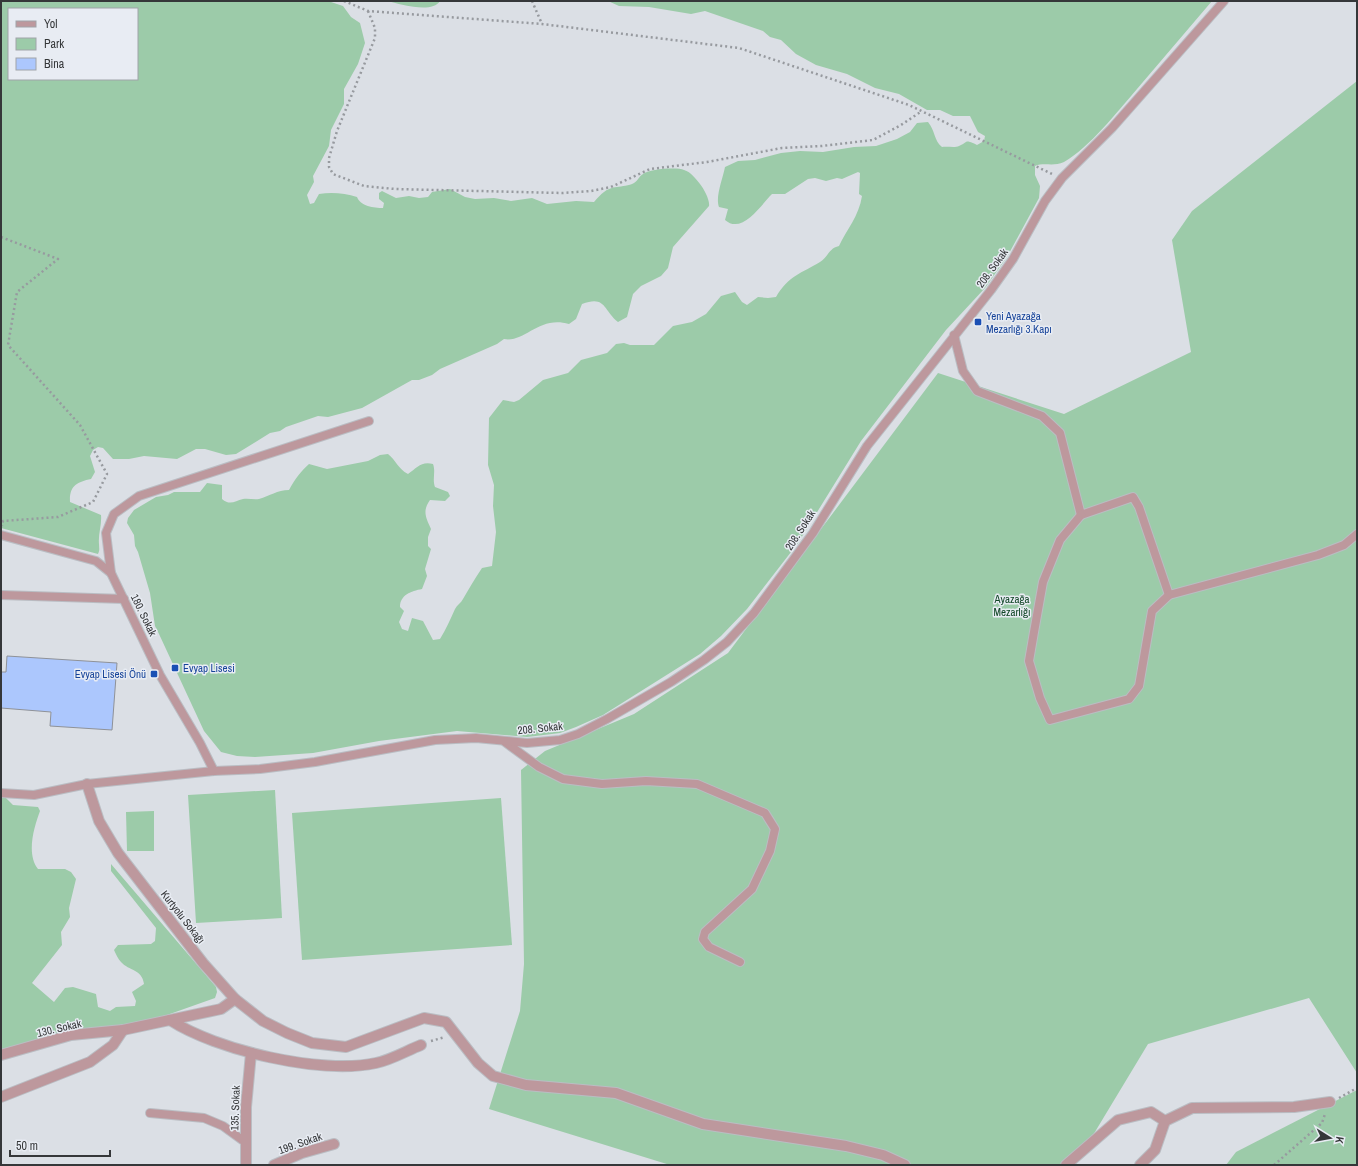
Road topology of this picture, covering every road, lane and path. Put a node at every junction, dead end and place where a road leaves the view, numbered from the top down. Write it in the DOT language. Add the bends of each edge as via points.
graph roads {
  1 [pos="344,1"];
  2 [pos="532,1"];
  3 [pos="1224,1"];
  4 [pos="368,11"];
  5 [pos="542,24"];
  6 [pos="922,111"];
  7 [pos="1062,178"];
  8 [pos="1,237"];
  9 [pos="954,334"];
  10 [pos="368,421"];
  11 [pos="1081,515"];
  12 [pos="1,529"];
  13 [pos="1357,534"];
  14 [pos="1,535"];
  15 [pos="111,573"];
  16 [pos="1169,595"];
  17 [pos="1,596"];
  18 [pos="124,599"];
  19 [pos="504,742"];
  20 [pos="214,771"];
  21 [pos="87,784"];
  22 [pos="1,793"];
  23 [pos="740,962"];
  24 [pos="235,999"];
  25 [pos="170,1020"];
  26 [pos="123,1030"];
  27 [pos="455,1033"];
  28 [pos="421,1044"];
  29 [pos="251,1053"];
  30 [pos="1,1055"];
  31 [pos="1357,1088"];
  32 [pos="1,1097"];
  33 [pos="1330,1102"];
  34 [pos="150,1113"];
  35 [pos="1165,1121"];
  36 [pos="245,1142"];
  37 [pos="334,1144"];
  38 [pos="246,1165"];
  39 [pos="274,1165"];
  40 [pos="905,1165"];
  41 [pos="1066,1165"];
  42 [pos="1140,1165"];
  43 [pos="1274,1165"];
  1 -- 4 [label="path"];
  2 -- 5 [label="path"];
  3 -- 7 [label="lane, 208. Sokak" via="1112,128"];
  4 -- 5 [label="path"];
  4 -- 6 [label="path" via="375,28 375,38 337,131 329,162 332,174 364,186 562,193 590,191 611,187 650,168 707,162 782,148 873,140"];
  5 -- 6 [label="path" via="739,48"];
  6 -- 7 [label="path"];
  7 -- 9 [label="lane, 208. Sokak" via="1045,201 1013,259"];
  8 -- 12 [label="path" via="58,259 17,292 8,345 80,425 107,474 94,502 58,517 3,521"];
  9 -- 11 [label="lane" via="963,372 977,391 1042,416 1060,433"];
  9 -- 19 [label="lane, 208. Sokak" via="867,446 802,549 754,613 726,642 671,682 578,734 560,740"];
  10 -- 15 [label="lane" via="139,496 114,514 106,534"];
  11 -- 16 [label="lane" via="1133,497 1139,507"];
  11 -- 16 [label="lane" via="1060,540 1043,582 1029,661 1040,698 1050,720 1130,699 1139,686 1152,611"];
  13 -- 16 [label="lane" via="1344,545 1318,555"];
  14 -- 15 [label="lane, 180. Sokak" via="96,561"];
  15 -- 18 [label="lane, 180. Sokak"];
  17 -- 18 [label="lane"];
  18 -- 20 [label="lane, 180. Sokak" via="160,675"];
  19 -- 20 [label="lane, 208. Sokak" via="469,738 434,740 315,762 260,769"];
  19 -- 23 [label="lane" via="539,768 563,779 602,784 646,781 697,784 765,813 775,829 770,851 752,889 705,932 703,939 709,947"];
  20 -- 21 [label="lane, 208. Sokak"];
  21 -- 22 [label="lane, 208. Sokak" via="34,795"];
  21 -- 24 [label="street, Kurtyolu Sokağı" via="99,821 118,853 203,963"];
  24 -- 25 [label="street" via="221,1009"];
  24 -- 27 [label="street, Kurtyolu Sokağı" via="263,1021 312,1042 346,1047 424,1018 446,1022"];
  25 -- 26 [label="street"];
  25 -- 29 [label="street" via="198,1035"];
  26 -- 30 [label="street, 130. Sokak" via="71,1035"];
  26 -- 32 [label="street" via="113,1045 90,1062"];
  27 -- 28 [label="path"];
  27 -- 40 [label="street, Kurtyolu Sokağı" via="478,1063 493,1076 526,1085 616,1093 704,1124 846,1146 882,1155"];
  28 -- 29 [label="street" via="376,1063 358,1066 315,1064"];
  29 -- 36 [label="street, 135. Sokak"];
  31 -- 33 [label="path"];
  33 -- 35 [label="street" via="1294,1107 1192,1108"];
  33 -- 43 [label="path" via="1322,1123"];
  34 -- 36 [label="lane" via="204,1118 223,1126"];
  35 -- 41 [label="street" via="1151,1112 1118,1120"];
  35 -- 42 [label="street" via="1155,1150"];
  36 -- 38 [label="street, 135. Sokak"];
  37 -- 39 [label="street, 199. Sokak" via="302,1153"];
}
